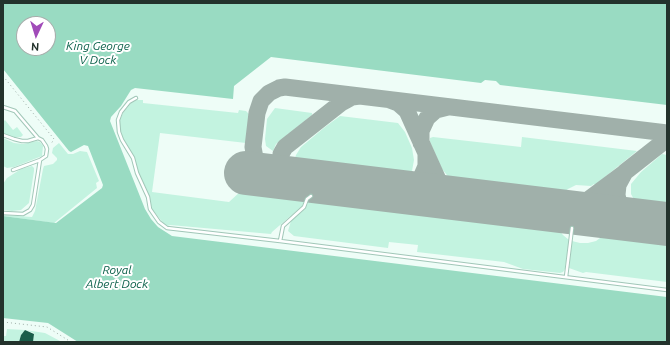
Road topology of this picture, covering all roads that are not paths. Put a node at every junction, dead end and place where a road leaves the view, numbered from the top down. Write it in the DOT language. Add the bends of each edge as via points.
graph roads {
  1 [pos="136,98"];
  2 [pos="3,107"];
  3 [pos="3,135"];
  4 [pos="38,138"];
  5 [pos="40,160"];
  6 [pos="13,170"];
  7 [pos="311,196"];
  8 [pos="3,213"];
  9 [pos="572,228"];
  10 [pos="280,241"];
  11 [pos="566,277"];
  12 [pos="667,290"];
  1 -- 10 [label="lane" via="121,112 118,128 133,158 150,209 159,222 168,228"];
  2 -- 4 [label="lane" via="15,111"];
  3 -- 4 [label="lane" via="22,141"];
  4 -- 5 [label="lane" via="45,143 47,149 46,156"];
  5 -- 6 [label="lane"];
  5 -- 8 [label="lane" via="30,210 22,214"];
  7 -- 10 [label="lane" via="304,208 283,226"];
  9 -- 11 [label="lane"];
  10 -- 11 [label="lane"];
  11 -- 12 [label="lane"];
}
